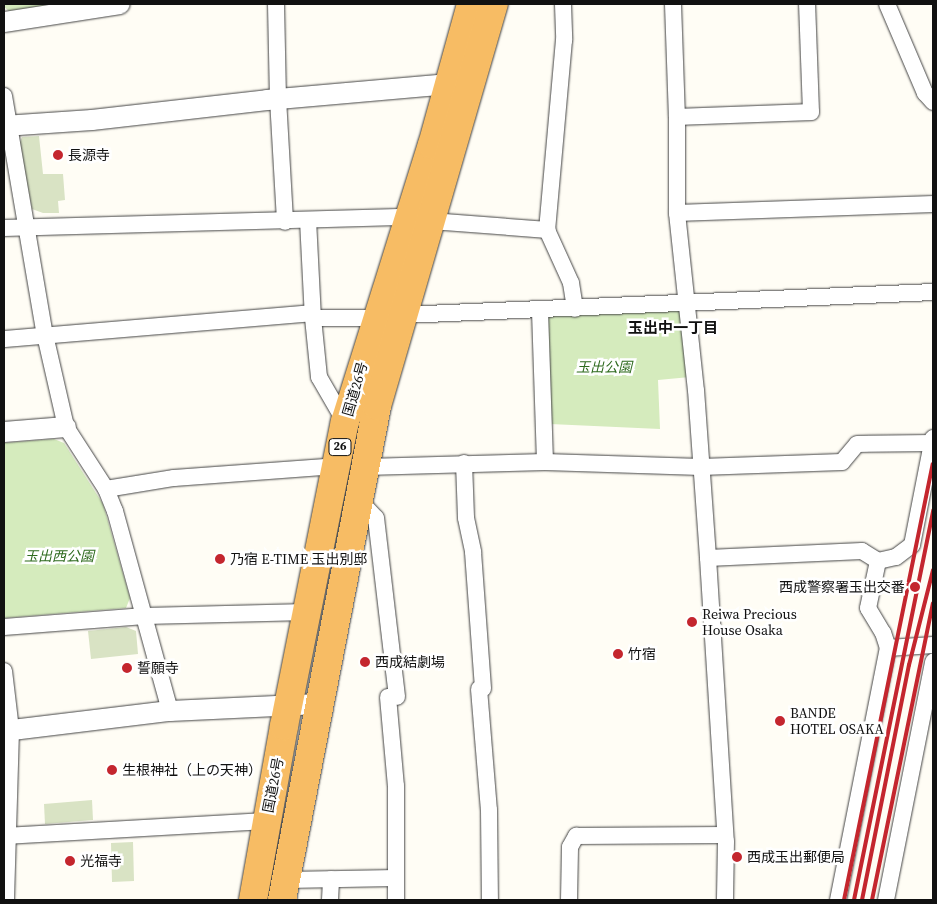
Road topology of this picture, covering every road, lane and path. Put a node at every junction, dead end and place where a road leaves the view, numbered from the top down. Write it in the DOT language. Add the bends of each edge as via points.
graph roads {
  1 [pos="120,4"];
  2 [pos="276,4"];
  3 [pos="471,4"];
  4 [pos="494,4"];
  5 [pos="563,4"];
  6 [pos="673,4"];
  7 [pos="807,4"];
  8 [pos="887,4"];
  9 [pos="4,22"];
  10 [pos="449,84"];
  11 [pos="4,96"];
  12 [pos="278,99"];
  13 [pos="933,102"];
  14 [pos="677,117"];
  15 [pos="6,126"];
  16 [pos="933,204"];
  17 [pos="677,214"];
  18 [pos="420,219"];
  19 [pos="308,220"];
  20 [pos="285,222"];
  21 [pos="26,226"];
  22 [pos="4,228"];
  23 [pos="548,230"];
  24 [pos="933,292"];
  25 [pos="687,302"];
  26 [pos="575,309"];
  27 [pos="540,311"];
  28 [pos="403,315"];
  29 [pos="313,316"];
  30 [pos="377,318"];
  31 [pos="44,335"];
  32 [pos="4,339"];
  33 [pos="345,422"];
  34 [pos="66,427"];
  35 [pos="4,432"];
  36 [pos="933,440"];
  37 [pos="546,462"];
  38 [pos="464,463"];
  39 [pos="336,466"];
  40 [pos="366,467"];
  41 [pos="700,467"];
  42 [pos="106,490"];
  43 [pos="360,500"];
  44 [pos="708,558"];
  45 [pos="878,562"];
  46 [pos="307,612"];
  47 [pos="145,616"];
  48 [pos="4,627"];
  49 [pos="933,645"];
  50 [pos="888,648"];
  51 [pos="933,662"];
  52 [pos="4,671"];
  53 [pos="319,704"];
  54 [pos="288,705"];
  55 [pos="170,711"];
  56 [pos="7,731"];
  57 [pos="266,821"];
  58 [pos="726,835"];
  59 [pos="6,836"];
  60 [pos="396,878"];
  61 [pos="331,879"];
  62 [pos="284,890"];
  63 [pos="6,900"];
  64 [pos="253,900"];
  65 [pos="330,900"];
  66 [pos="396,900"];
  67 [pos="490,900"];
  68 [pos="569,900"];
  69 [pos="724,900"];
  70 [pos="838,900"];
  71 [pos="886,900"];
  1 -- 9 [label="street"];
  2 -- 12 [label="street"];
  3 -- 10 [label="highway, 国道26号 / 26"];
  4 -- 18 [label="highway, 国道26号 / 26"];
  5 -- 23 [label="street" via="564,40"];
  6 -- 14 [label="street"];
  7 -- 14 [label="street" via="811,112"];
  8 -- 13 [label="street" via="924,93"];
  10 -- 12 [label="street"];
  10 -- 18 [label="highway, 国道26号 / 26"];
  11 -- 15 [label="street"];
  12 -- 15 [label="street" via="92,120"];
  12 -- 20 [label="street"];
  14 -- 17 [label="street"];
  15 -- 21 [label="street"];
  16 -- 17 [label="street"];
  17 -- 25 [label="street"];
  18 -- 19 [label="street"];
  18 -- 23 [label="street"];
  18 -- 28 [label="highway, 国道26号 / 26"];
  18 -- 30 [label="highway, 国道26号 / 26"];
  19 -- 20 [label="street"];
  19 -- 29 [label="street"];
  20 -- 21 [label="street"];
  21 -- 22 [label="street"];
  21 -- 31 [label="street"];
  23 -- 26 [label="street" via="571,283"];
  24 -- 25 [label="street"];
  25 -- 26 [label="street"];
  25 -- 41 [label="street"];
  26 -- 27 [label="street"];
  27 -- 28 [label="street"];
  27 -- 37 [label="street"];
  28 -- 40 [label="highway, 国道26号 / 26" via="377,406"];
  29 -- 30 [label="street"];
  29 -- 31 [label="street"];
  29 -- 33 [label="street" via="319,376"];
  30 -- 33 [label="highway, 国道26号 / 26"];
  31 -- 32 [label="street"];
  31 -- 34 [label="street"];
  33 -- 39 [label="highway, 国道26号 / 26"];
  34 -- 35 [label="street"];
  34 -- 42 [label="street"];
  36 -- 41 [label="street" via="857,444 842,462"];
  36 -- 45 [label="street" via="912,545 896,557"];
  37 -- 38 [label="street"];
  37 -- 41 [label="street"];
  38 -- 40 [label="street"];
  38 -- 67 [label="street" via="466,518 473,552 489,810"];
  39 -- 42 [label="street" via="174,478"];
  39 -- 46 [label="highway, 国道26号 / 26"];
  40 -- 43 [label="highway, 国道26号 / 26"];
  41 -- 44 [label="street"];
  42 -- 47 [label="street"];
  43 -- 53 [label="highway, 国道26号 / 26"];
  43 -- 60 [label="street" via="376,518 392,697"];
  44 -- 45 [label="street" via="862,551"];
  44 -- 58 [label="street"];
  45 -- 50 [label="street" via="868,608 884,633"];
  46 -- 47 [label="street"];
  46 -- 54 [label="highway, 国道26号 / 26"];
  47 -- 48 [label="street"];
  47 -- 55 [label="street"];
  49 -- 50 [label="street"];
  50 -- 70 [label="street"];
  51 -- 71 [label="street"];
  52 -- 56 [label="street"];
  53 -- 54 [label="street"];
  53 -- 62 [label="highway, 国道26号 / 26"];
  54 -- 55 [label="street"];
  54 -- 57 [label="highway, 国道26号 / 26"];
  55 -- 56 [label="street"];
  56 -- 59 [label="street"];
  57 -- 59 [label="street"];
  57 -- 64 [label="highway, 国道26号 / 26"];
  58 -- 68 [label="street" via="576,836 570,847"];
  58 -- 69 [label="street"];
  59 -- 63 [label="street"];
  60 -- 61 [label="street"];
  60 -- 66 [label="street"];
  61 -- 62 [label="street"];
  61 -- 65 [label="street"];
}
